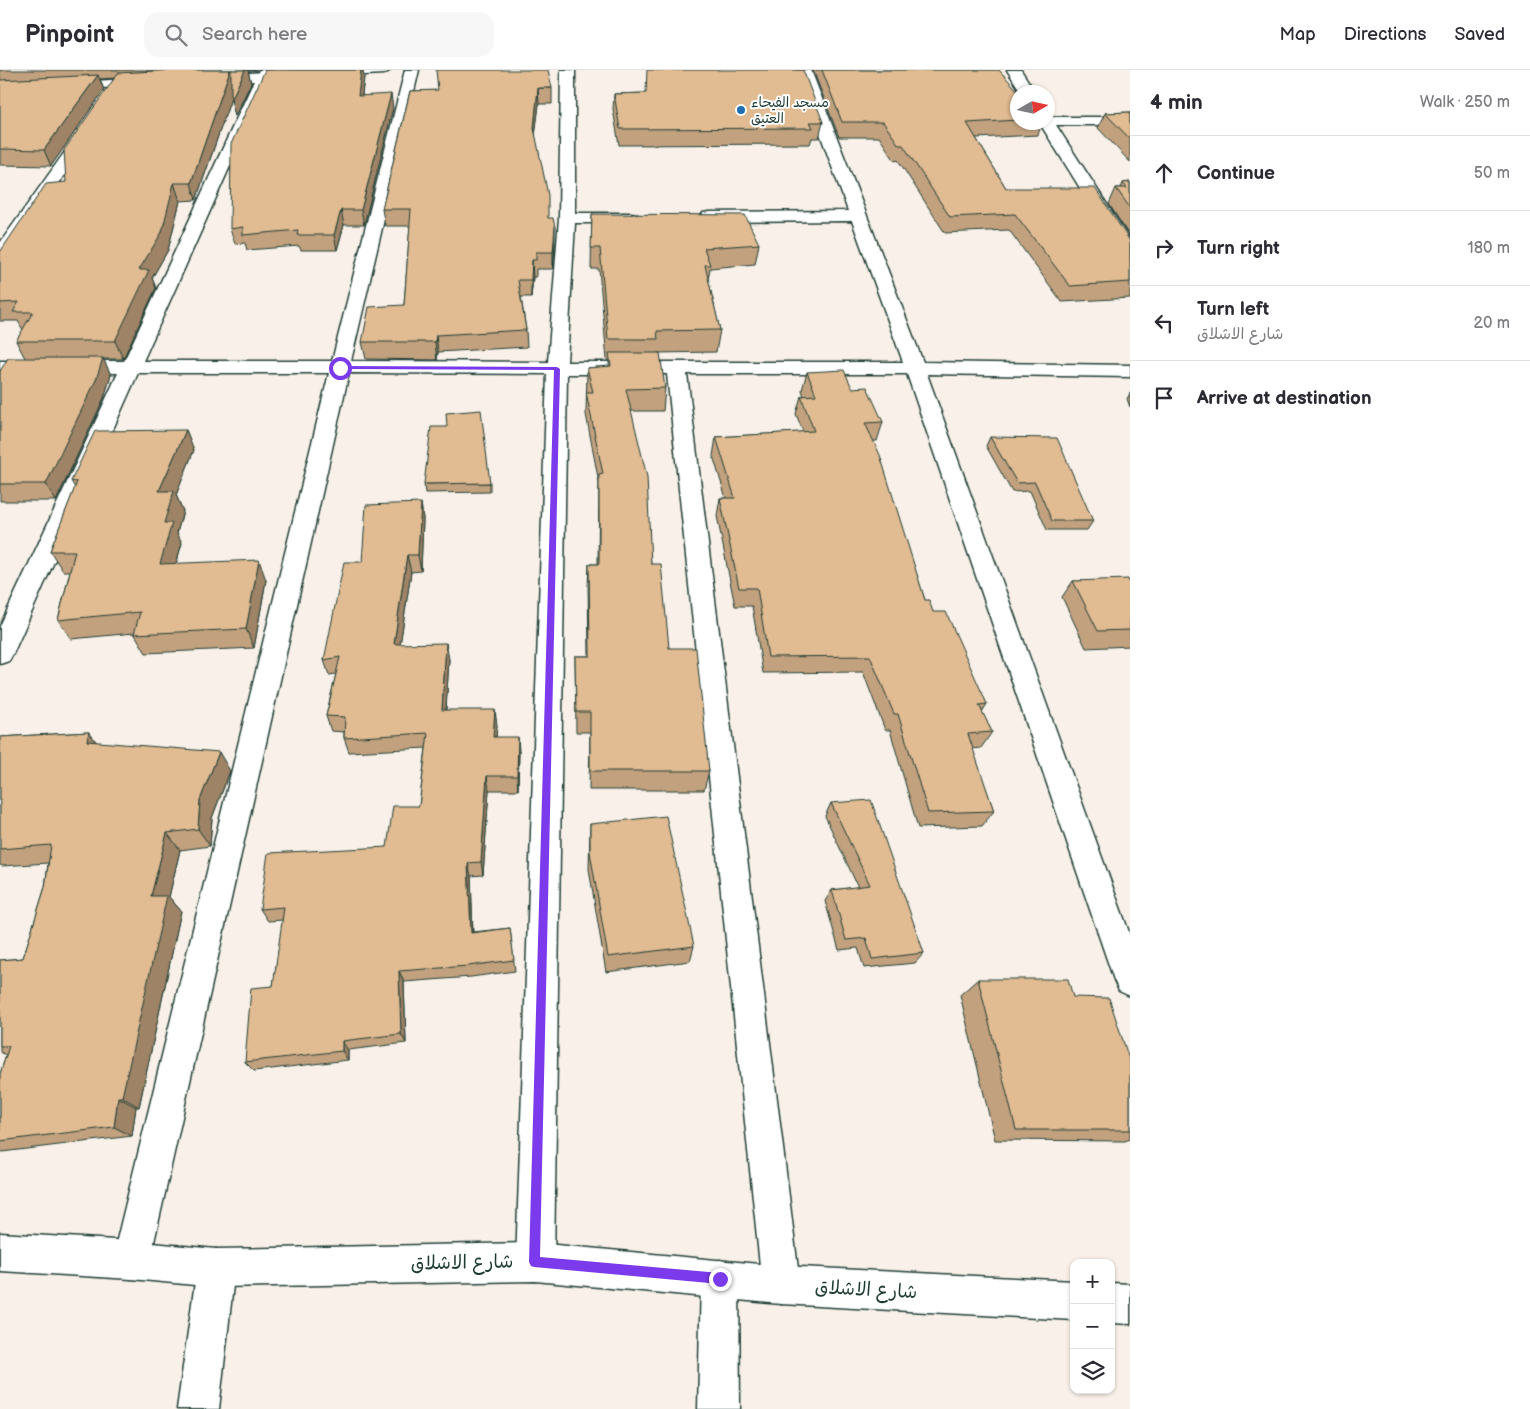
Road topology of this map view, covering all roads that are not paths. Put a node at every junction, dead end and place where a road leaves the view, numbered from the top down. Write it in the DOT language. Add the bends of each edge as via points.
graph roads {
  1 [pos="110,70"];
  2 [pos="384,70"];
  3 [pos="412,70"];
  4 [pos="568,70"];
  5 [pos="804,70"];
  6 [pos="1014,70"];
  7 [pos="264,73"];
  8 [pos="195,80"];
  9 [pos="166,81"];
  10 [pos="118,84"];
  11 [pos="101,85"];
  12 [pos="1024,85"];
  13 [pos="0,90"];
  14 [pos="107,100"];
  15 [pos="96,117"];
  16 [pos="1130,121"];
  17 [pos="1055,122"];
  18 [pos="1052,130"];
  19 [pos="859,216"];
  20 [pos="694,217"];
  21 [pos="567,218"];
  22 [pos="645,218"];
  23 [pos="1130,254"];
  24 [pos="0,256"];
  25 [pos="132,366"];
  26 [pos="0,367"];
  27 [pos="340,368"];
  28 [pos="676,368"];
  29 [pos="915,368"];
  30 [pos="557,369"];
  31 [pos="1130,370"];
  32 [pos="0,654"];
  33 [pos="1130,980"];
  34 [pos="0,1252"];
  35 [pos="131,1260"];
  36 [pos="534,1262"];
  37 [pos="216,1268"];
  38 [pos="720,1279"];
  39 [pos="781,1285"];
  40 [pos="1070,1301"];
  41 [pos="1115,1303"];
  42 [pos="1130,1304"];
  43 [pos="198,1409"];
  44 [pos="718,1409"];
  1 -- 11 [label="street"];
  2 -- 7 [label="street"];
  3 -- 27 [label="street"];
  4 -- 21 [label="street"];
  5 -- 19 [label="street"];
  6 -- 12 [label="street"];
  7 -- 8 [label="street"];
  7 -- 25 [label="street"];
  9 -- 10 [label="street"];
  10 -- 11 [label="street"];
  10 -- 14 [label="street"];
  11 -- 13 [label="street"];
  15 -- 24 [label="street"];
  16 -- 17 [label="street"];
  18 -- 23 [label="street"];
  19 -- 20 [label="street"];
  19 -- 29 [label="street"];
  21 -- 22 [label="street"];
  21 -- 30 [label="street"];
  25 -- 26 [label="street"];
  25 -- 27 [label="street"];
  25 -- 32 [label="street"];
  27 -- 30 [label="street"];
  27 -- 35 [label="street"];
  28 -- 29 [label="street"];
  28 -- 30 [label="street"];
  28 -- 39 [label="street"];
  29 -- 31 [label="street"];
  29 -- 33 [label="street"];
  30 -- 36 [label="street"];
  34 -- 35 [label="street, شارع الاشلاق"];
  35 -- 37 [label="street, شارع الاشلاق"];
  36 -- 37 [label="street, شارع الاشلاق"];
  36 -- 38 [label="street, شارع الاشلاق"];
  37 -- 43 [label="street"];
  38 -- 39 [label="street, شارع الاشلاق"];
  38 -- 44 [label="street"];
  39 -- 40 [label="street, شارع الاشلاق"];
  41 -- 42 [label="street"];
}
